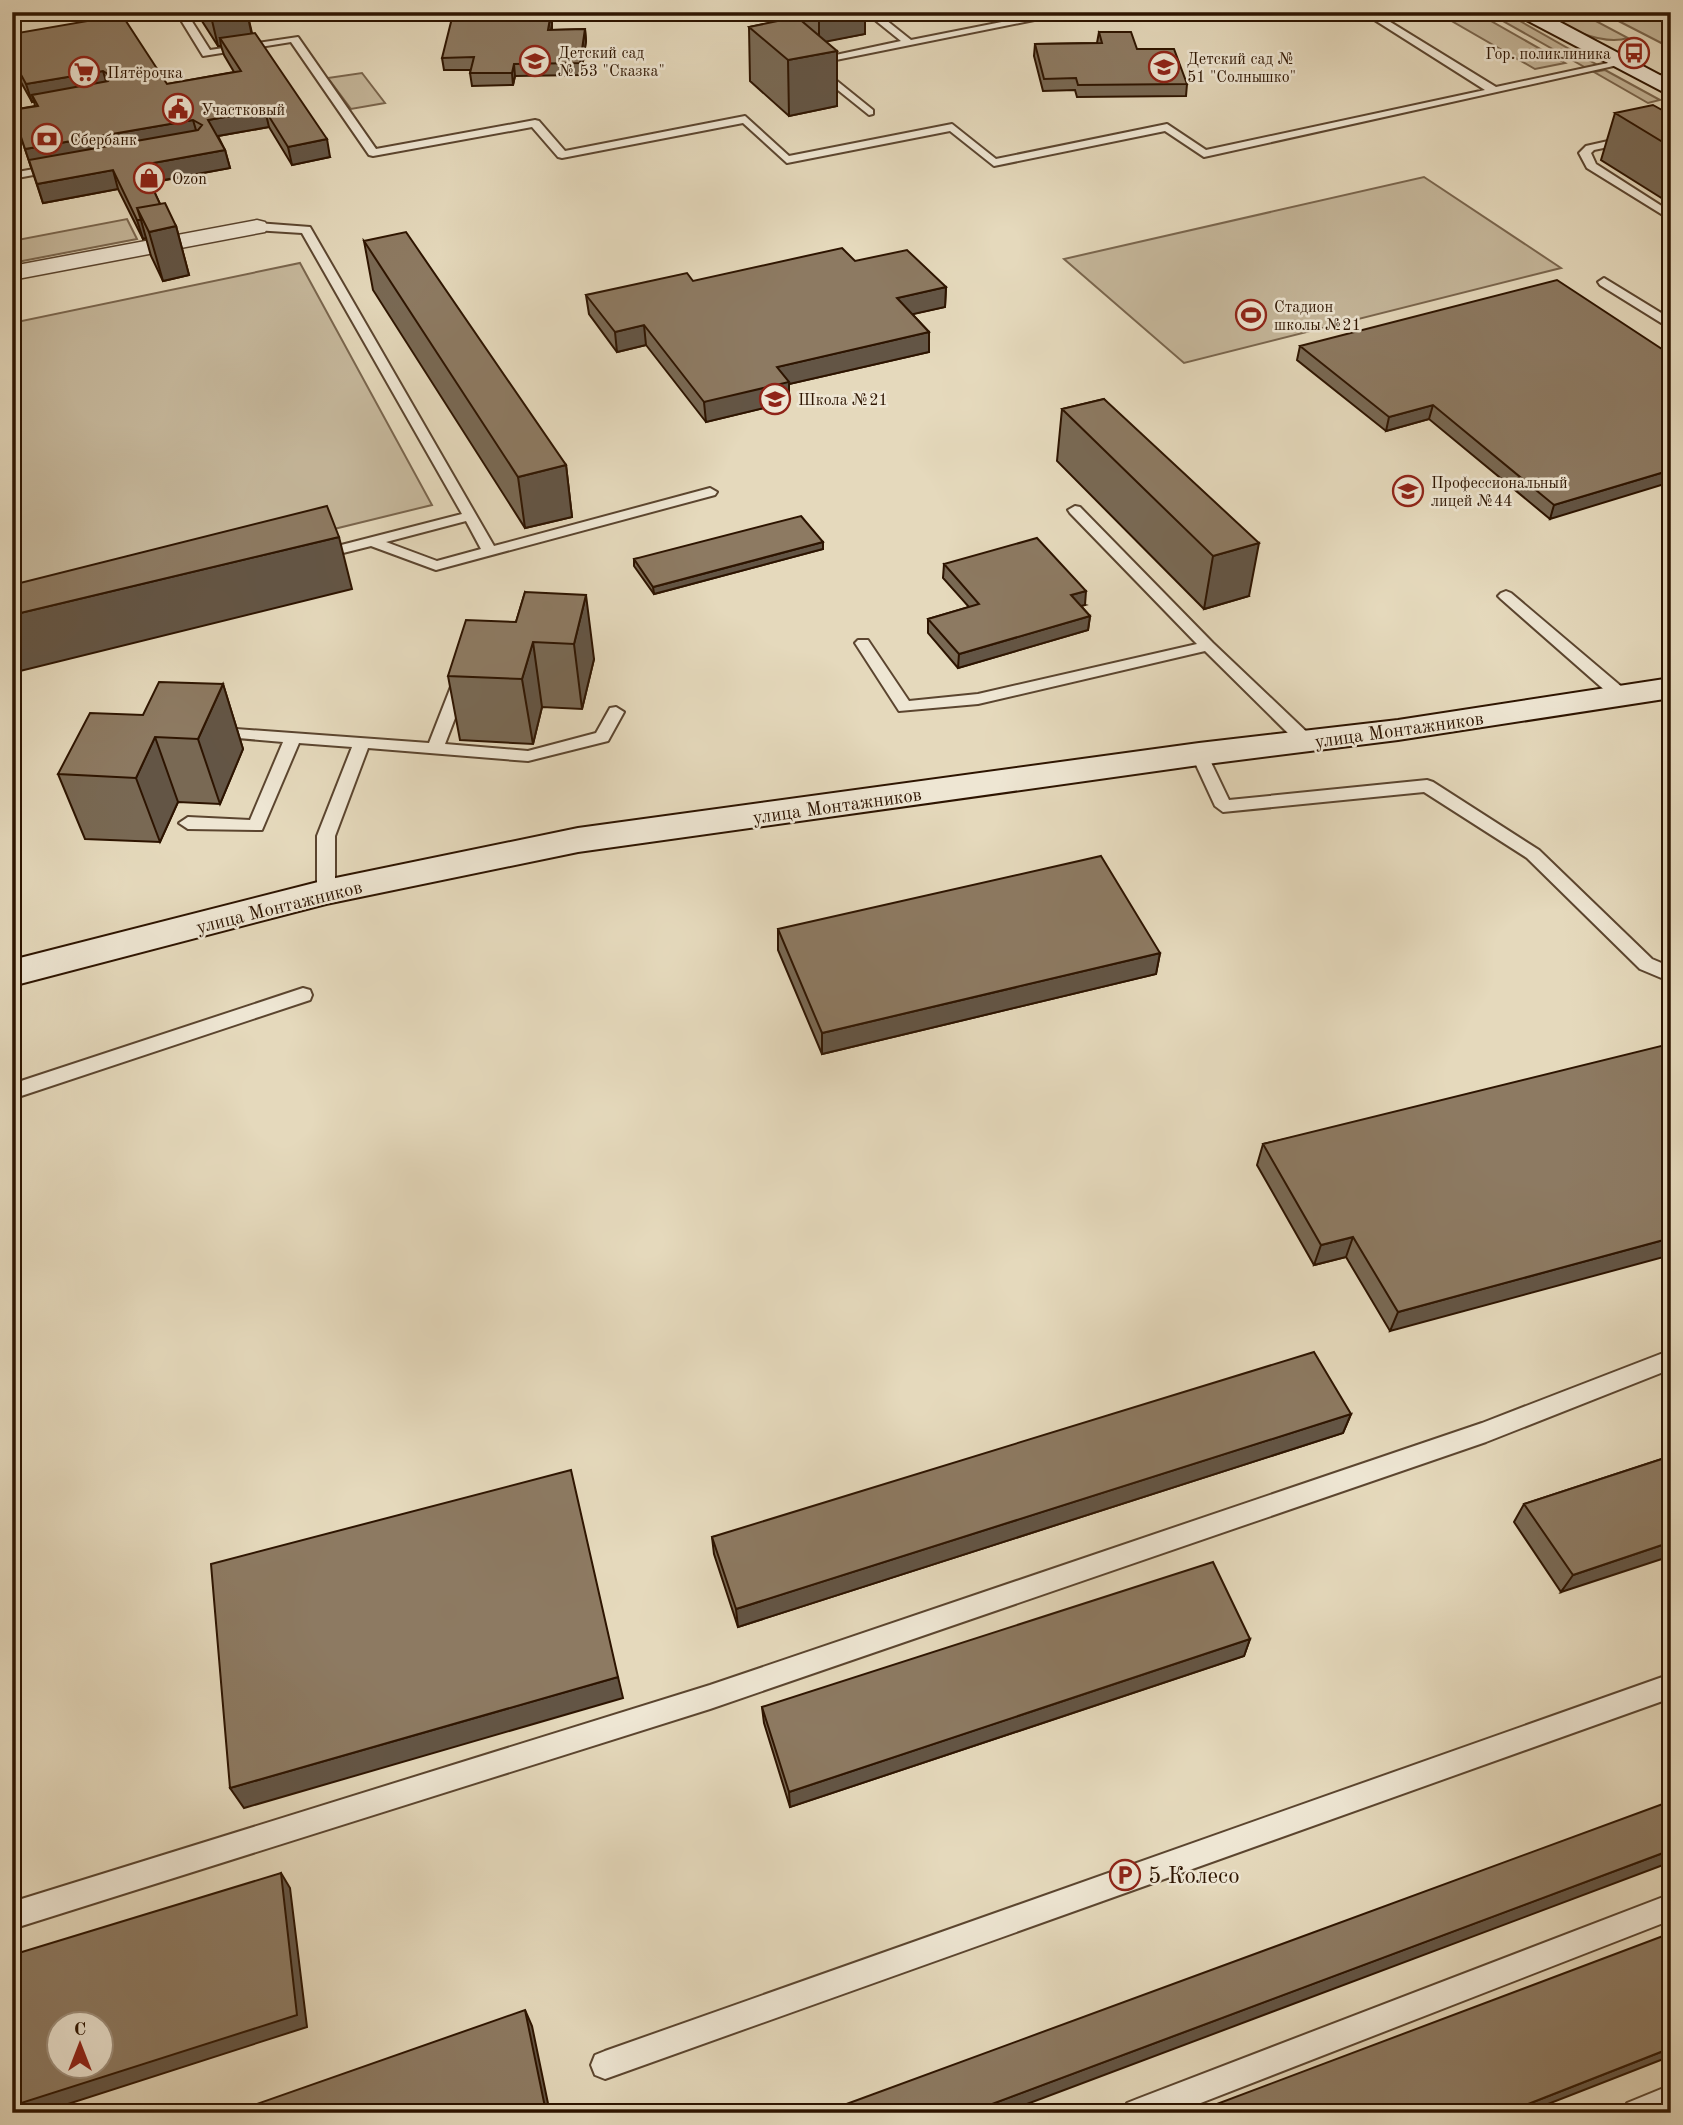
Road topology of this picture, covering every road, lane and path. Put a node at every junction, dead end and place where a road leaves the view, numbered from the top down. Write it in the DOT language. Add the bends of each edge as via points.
graph roads {
  1 [pos="159,12"];
  2 [pos="870,12"];
  3 [pos="1069,12"];
  4 [pos="1367,12"];
  5 [pos="1526,12"];
  6 [pos="1663,12"];
  7 [pos="188,16"];
  8 [pos="1671,16"];
  9 [pos="82,25"];
  10 [pos="909,43"];
  11 [pos="1622,63"];
  12 [pos="1665,82"];
  13 [pos="1495,91"];
  14 [pos="869,112"];
  15 [pos="1671,141"];
  16 [pos="66,166"];
  17 [pos="12,176"];
  18 [pos="1671,216"];
  19 [pos="257,227"];
  20 [pos="12,273"];
  21 [pos="1604,282"];
  22 [pos="1671,325"];
  23 [pos="710,492"];
  24 [pos="1075,510"];
  25 [pos="470,516"];
  26 [pos="373,541"];
  27 [pos="490,552"];
  28 [pos="306,558"];
  29 [pos="1506,596"];
  30 [pos="863,643"];
  31 [pos="1208,646"];
  32 [pos="465,670"];
  33 [pos="1671,688"];
  34 [pos="1623,696"];
  35 [pos="616,712"];
  36 [pos="204,730"];
  37 [pos="292,739"];
  38 [pos="1307,741"];
  39 [pos="361,744"];
  40 [pos="434,750"];
  41 [pos="1199,754"];
  42 [pos="188,823"];
  43 [pos="326,892"];
  44 [pos="12,973"];
  45 [pos="1671,975"];
  46 [pos="303,995"];
  47 [pos="12,1092"];
  48 [pos="1671,1359"];
  49 [pos="1671,1686"];
  50 [pos="1671,1907"];
  51 [pos="12,1916"];
  52 [pos="606,2065"];
  53 [pos="1671,2098"];
  54 [pos="1137,2113"];
  55 [pos="1637,2113"];
  1 -- 9 [label="lane"];
  2 -- 10 [label="lane"];
  3 -- 10 [label="lane"];
  4 -- 13 [label="lane"];
  5 -- 11 [label="street"];
  6 -- 8 [label="lane"];
  7 -- 13 [label="lane" via="207,54 294,39 373,153 535,122 562,155 745,119 787,160 951,127 995,163 1167,127 1204,154"];
  10 -- 14 [label="lane" via="808,62"];
  11 -- 12 [label="street"];
  11 -- 13 [label="lane"];
  15 -- 18 [label="lane" via="1657,133 1585,153 1591,166"];
  16 -- 17 [label="lane"];
  19 -- 20 [label="street"];
  19 -- 25 [label="lane" via="306,230"];
  21 -- 22 [label="lane"];
  23 -- 27 [label="lane"];
  24 -- 31 [label="lane"];
  25 -- 26 [label="lane"];
  25 -- 27 [label="lane"];
  26 -- 27 [label="lane" via="436,566"];
  26 -- 28 [label="lane"];
  29 -- 34 [label="lane"];
  30 -- 31 [label="lane" via="905,707 978,699"];
  31 -- 38 [label="lane"];
  32 -- 40 [label="lane"];
  33 -- 34 [label="street, улица Монтажников"];
  34 -- 38 [label="street, улица Монтажников"];
  35 -- 40 [label="lane" via="602,737 528,757"];
  36 -- 37 [label="lane"];
  37 -- 39 [label="lane"];
  37 -- 42 [label="lane" via="256,826"];
  38 -- 41 [label="street, улица Монтажников"];
  39 -- 40 [label="lane"];
  39 -- 43 [label="lane" via="326,836"];
  41 -- 43 [label="street, улица Монтажников" via="578,840"];
  41 -- 45 [label="lane" via="1223,806 1427,786 1533,854 1646,964"];
  43 -- 44 [label="street, улица Монтажников"];
  46 -- 47 [label="lane"];
  48 -- 51 [label="lane" via="1486,1433 710,1697"];
  49 -- 52 [label="lane"];
  50 -- 54 [label="lane"];
  53 -- 55 [label="lane"];
}
